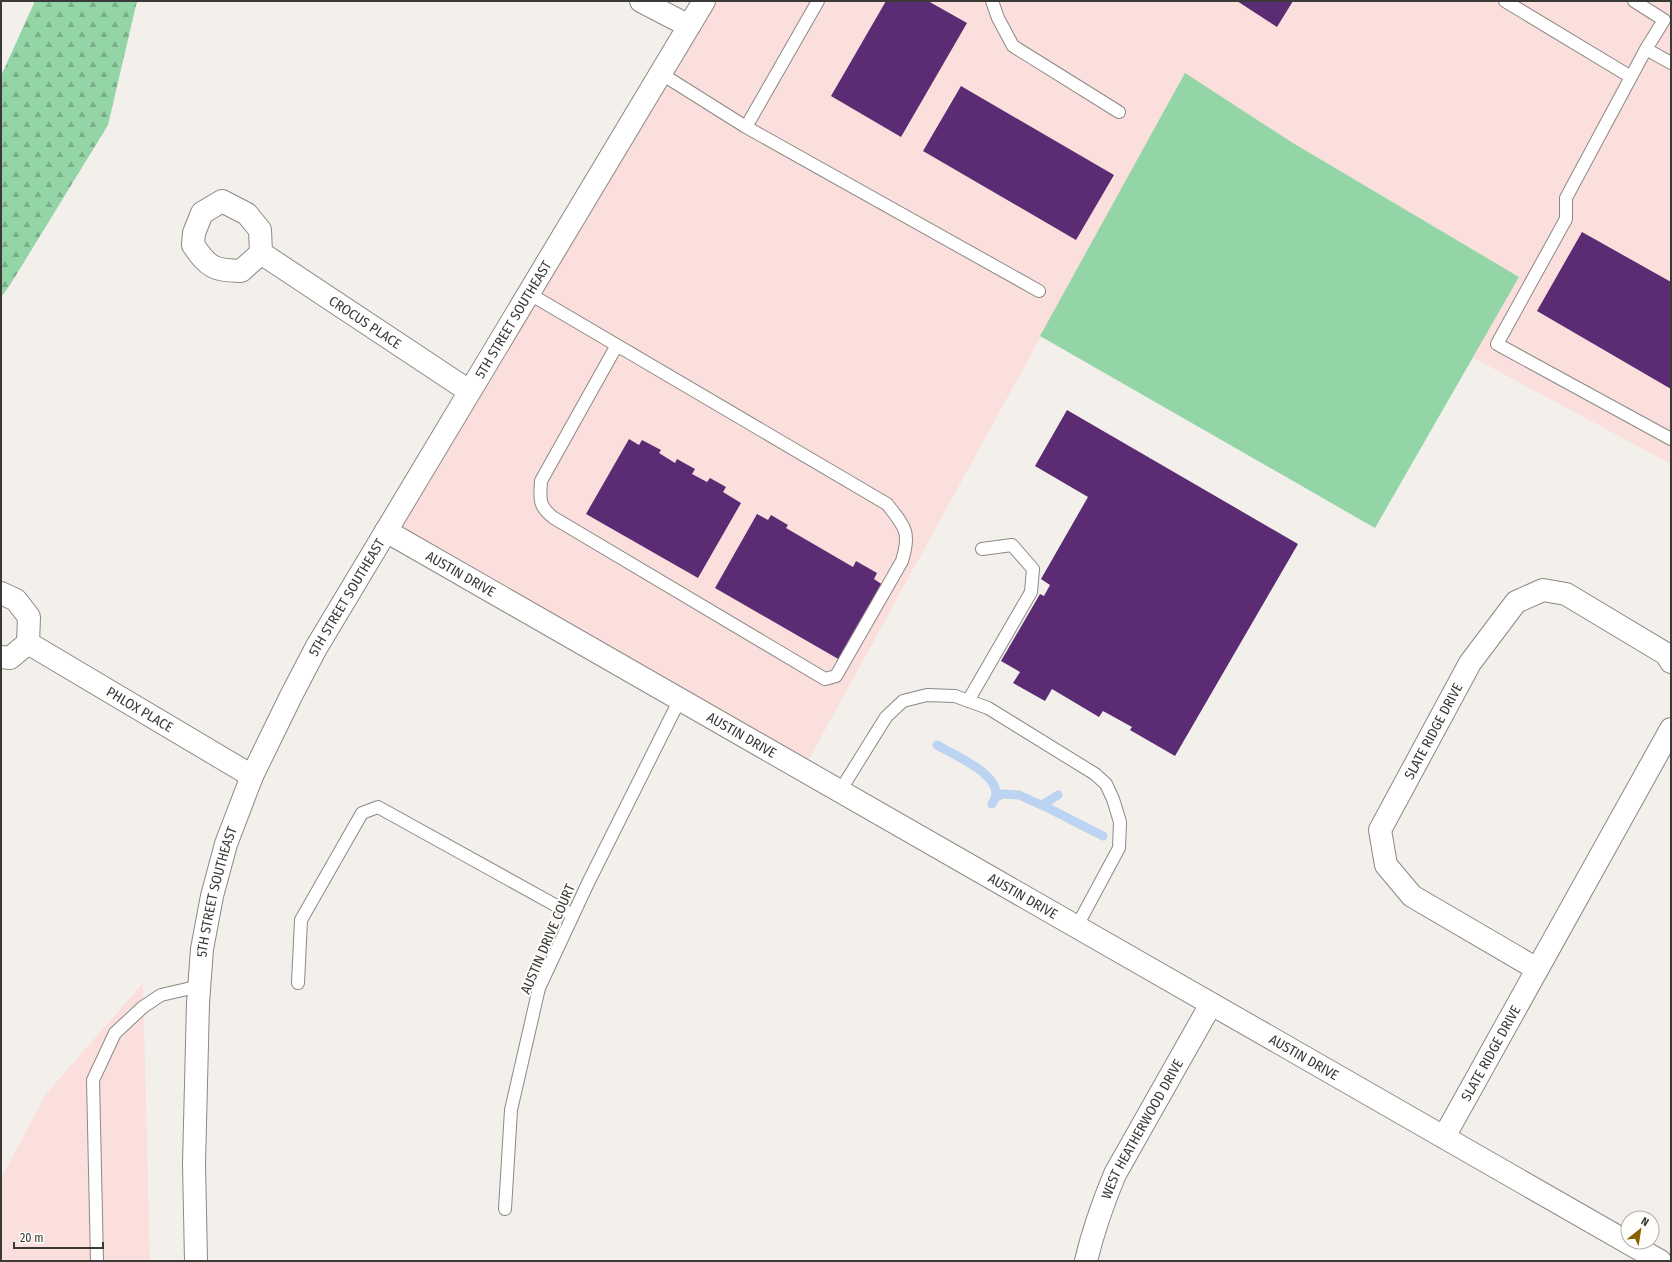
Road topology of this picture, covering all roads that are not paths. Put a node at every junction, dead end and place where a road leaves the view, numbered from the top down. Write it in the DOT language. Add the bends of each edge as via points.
graph roads {
  1 [pos="641,1"];
  2 [pos="704,1"];
  3 [pos="818,1"];
  4 [pos="992,1"];
  5 [pos="1505,1"];
  6 [pos="1634,1"];
  7 [pos="689,26"];
  8 [pos="1646,49"];
  9 [pos="1671,63"];
  10 [pos="660,73"];
  11 [pos="1631,77"];
  12 [pos="1119,112"];
  13 [pos="746,127"];
  14 [pos="261,254"];
  15 [pos="1039,291"];
  16 [pos="528,293"];
  17 [pos="617,345"];
  18 [pos="470,391"];
  19 [pos="1671,439"];
  20 [pos="386,531"];
  21 [pos="982,549"];
  22 [pos="1,593"];
  23 [pos="28,643"];
  24 [pos="1,657"];
  25 [pos="1671,662"];
  26 [pos="680,699"];
  27 [pos="968,701"];
  28 [pos="1671,729"];
  29 [pos="252,776"];
  30 [pos="840,791"];
  31 [pos="573,915"];
  32 [pos="1077,926"];
  33 [pos="1537,969"];
  34 [pos="298,983"];
  35 [pos="200,986"];
  36 [pos="1211,1004"];
  37 [pos="1444,1137"];
  38 [pos="505,1209"];
  39 [pos="97,1261"];
  40 [pos="196,1261"];
  41 [pos="1086,1261"];
  42 [pos="1660,1261"];
  1 -- 7 [label="street"];
  2 -- 7 [label="street, 5TH STREET SOUTHEAST"];
  3 -- 13 [label="lane"];
  4 -- 12 [label="lane" via="1013,46"];
  5 -- 11 [label="lane"];
  6 -- 8 [label="lane" via="1664,20"];
  7 -- 10 [label="street, 5TH STREET SOUTHEAST"];
  8 -- 9 [label="lane"];
  8 -- 11 [label="lane"];
  10 -- 13 [label="lane"];
  10 -- 16 [label="street, 5TH STREET SOUTHEAST"];
  11 -- 19 [label="lane" via="1566,198 1566,219 1497,344"];
  13 -- 15 [label="lane"];
  14 -- 18 [label="street, CROCUS PLACE"];
  16 -- 17 [label="lane"];
  16 -- 18 [label="street, 5TH STREET SOUTHEAST"];
  17 -- 17 [label="lane" via="887,504 904,525 907,544 902,562 836,676 826,679 544,510 540,499 541,481"];
  18 -- 20 [label="street, 5TH STREET SOUTHEAST"];
  20 -- 26 [label="street, AUSTIN DRIVE"];
  20 -- 29 [label="street, 5TH STREET SOUTHEAST" via="316,648"];
  21 -- 27 [label="lane" via="1012,545 1033,569 1031,592"];
  22 -- 23 [label="street" via="16,600 29,617"];
  23 -- 24 [label="street" via="10,658"];
  23 -- 29 [label="street, PHLOX PLACE"];
  25 -- 33 [label="street, SLATE RIDGE DRIVE" via="1666,654 1566,594 1543,590 1516,602 1470,663 1380,830 1386,865 1412,896"];
  26 -- 30 [label="street, AUSTIN DRIVE"];
  26 -- 31 [label="lane, AUSTIN DRIVE COURT"];
  27 -- 30 [label="lane" via="955,696 927,695 903,701 886,717"];
  27 -- 32 [label="lane" via="988,708 1095,774 1106,784 1120,822 1119,848"];
  28 -- 33 [label="street, SLATE RIDGE DRIVE"];
  29 -- 35 [label="street, 5TH STREET SOUTHEAST" via="226,844 212,896 202,949"];
  30 -- 32 [label="street, AUSTIN DRIVE"];
  31 -- 34 [label="lane" via="378,807 362,813 301,920"];
  31 -- 38 [label="lane, AUSTIN DRIVE COURT" via="539,988 510,1110"];
  32 -- 36 [label="street, AUSTIN DRIVE"];
  33 -- 37 [label="street, SLATE RIDGE DRIVE"];
  35 -- 39 [label="lane" via="161,995 142,1007 115,1033 93,1080"];
  35 -- 40 [label="street, 5TH STREET SOUTHEAST" via="194,1164"];
  36 -- 37 [label="street, AUSTIN DRIVE"];
  36 -- 41 [label="street, WEST HEATHERWOOD DRIVE" via="1116,1174 1093,1232"];
  37 -- 42 [label="street, AUSTIN DRIVE"];
}
